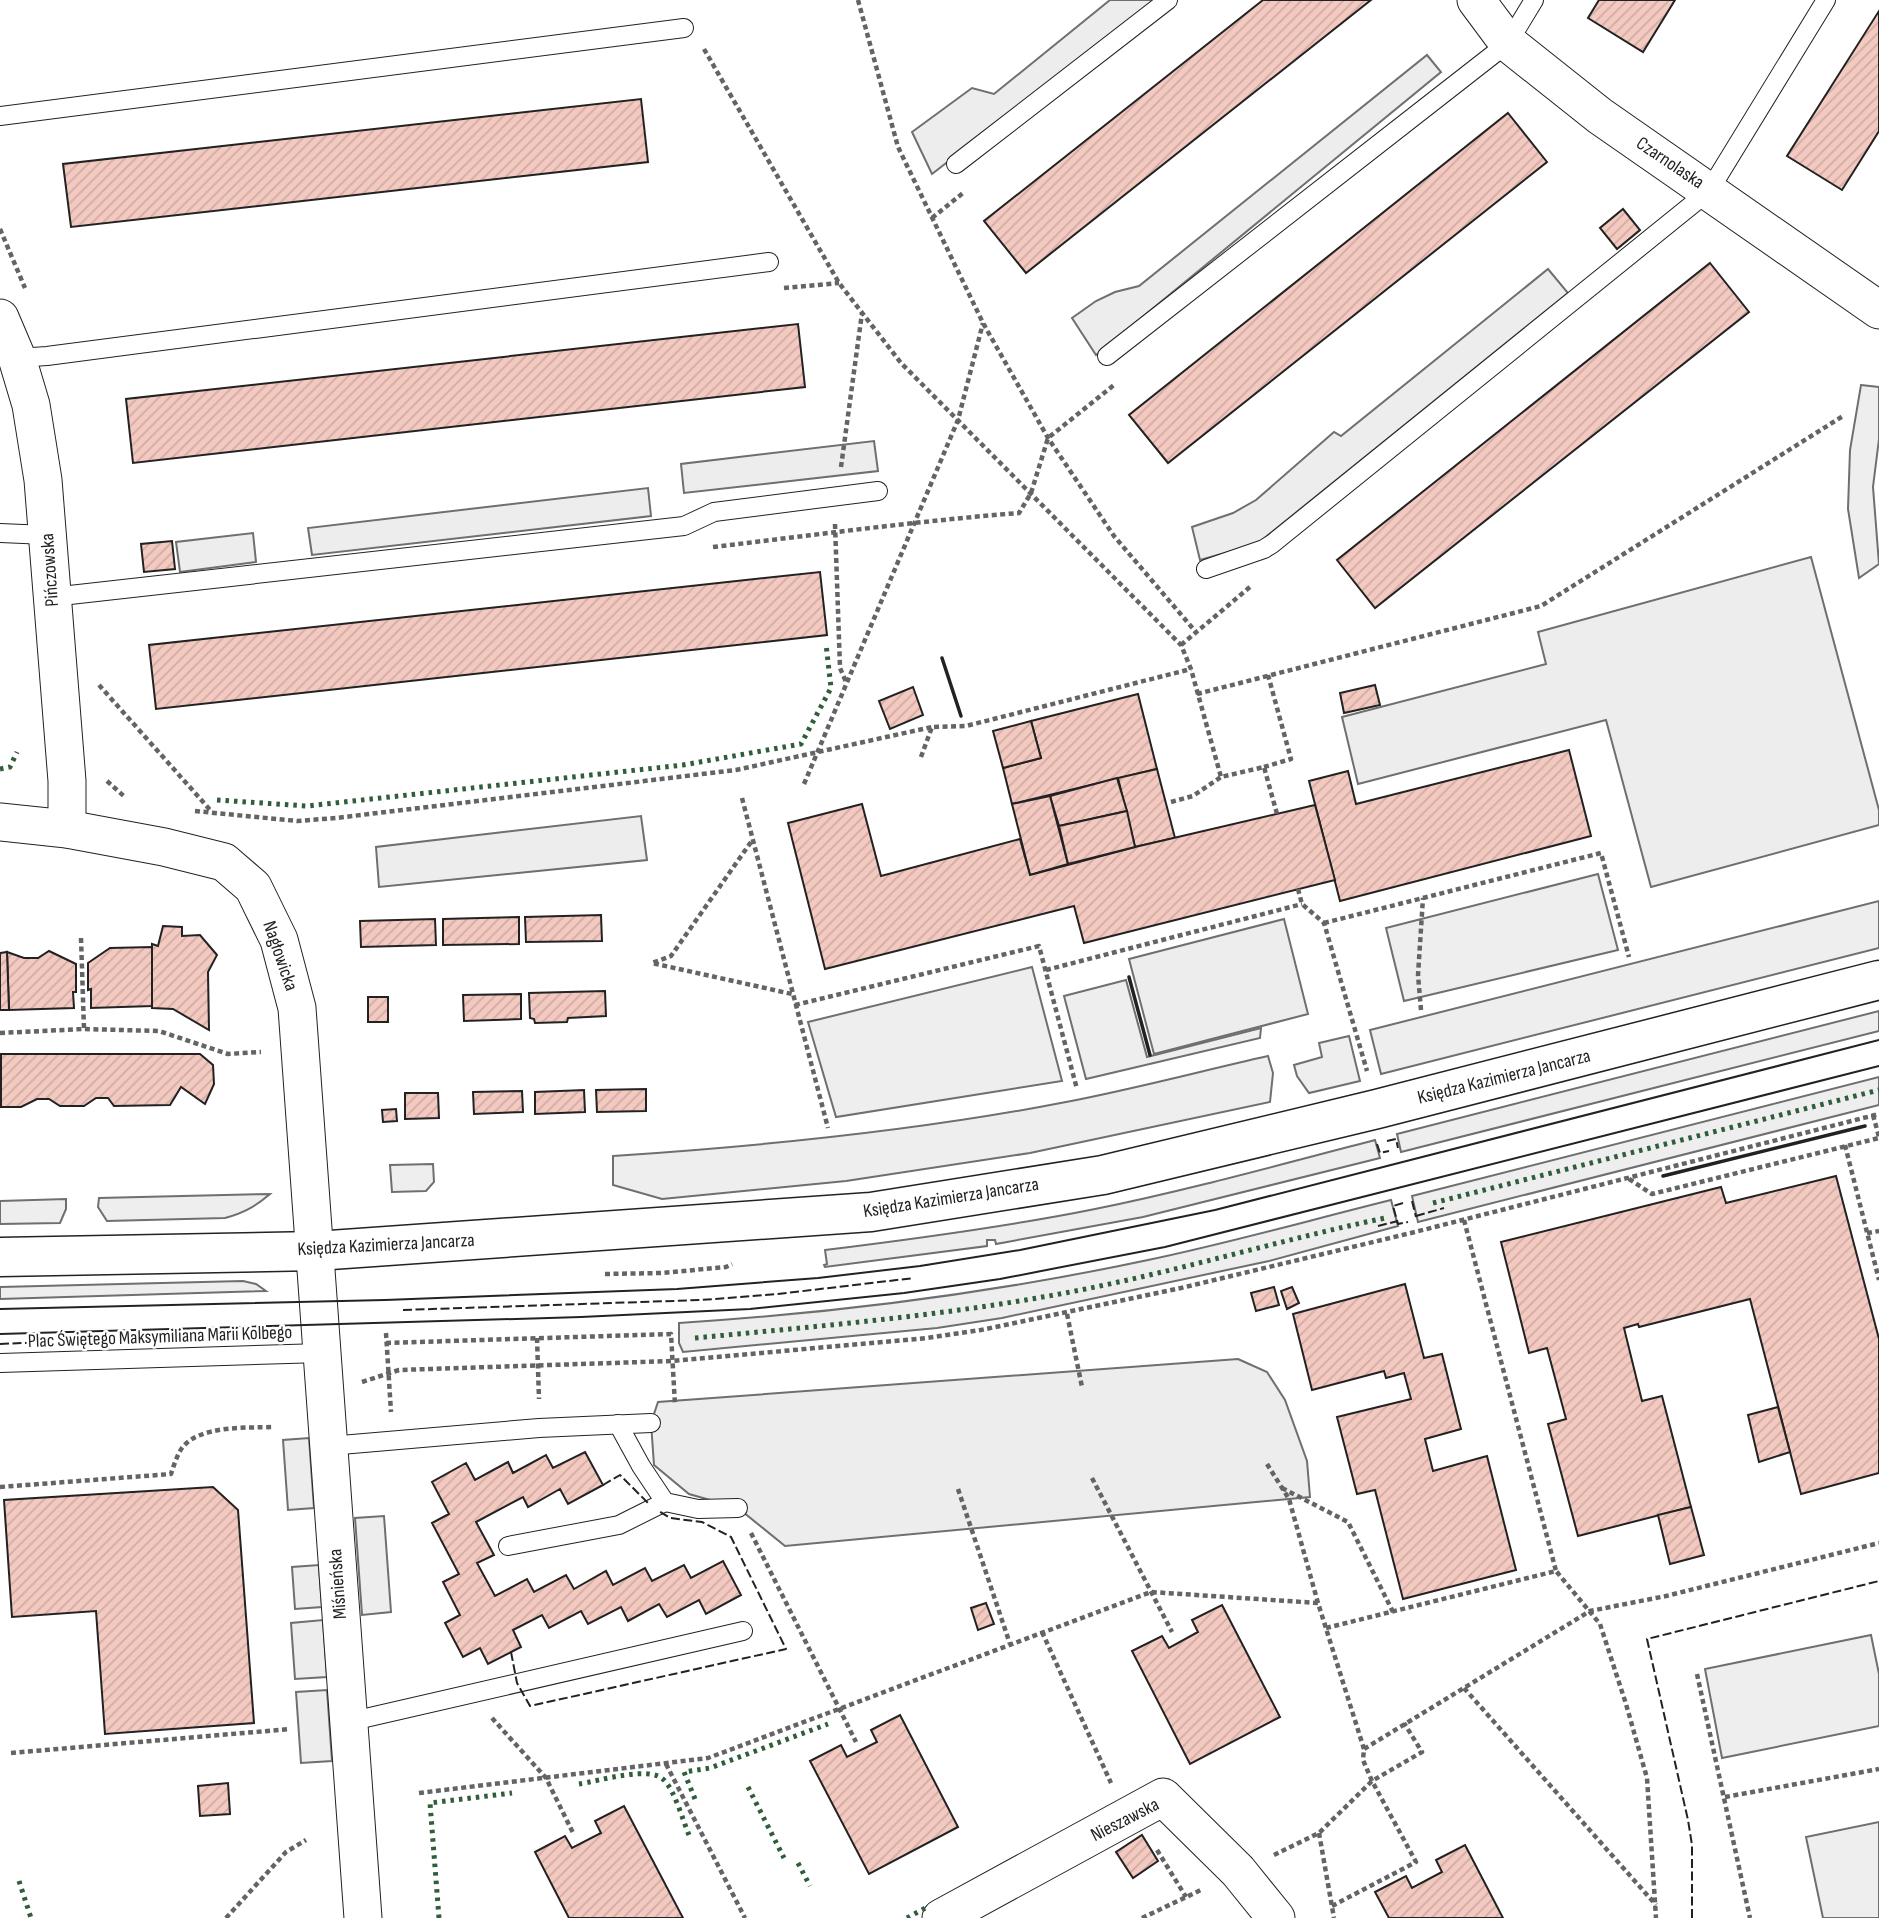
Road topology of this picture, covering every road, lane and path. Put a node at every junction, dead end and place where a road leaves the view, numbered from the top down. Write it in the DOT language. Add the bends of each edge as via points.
graph roads {
  1 [pos="858,0"];
  2 [pos="1168,0"];
  3 [pos="1476,0"];
  4 [pos="1534,0"];
  5 [pos="1826,0"];
  6 [pos="684,28"];
  7 [pos="702,40"];
  8 [pos="1508,43"];
  9 [pos="0,116"];
  10 [pos="957,164"];
  11 [pos="1709,191"];
  12 [pos="0,229"];
  13 [pos="769,262"];
  14 [pos="839,283"];
  15 [pos="13,306"];
  16 [pos="1879,310"];
  17 [pos="984,323"];
  18 [pos="1107,356"];
  19 [pos="17,358"];
  20 [pos="1843,416"];
  21 [pos="958,420"];
  22 [pos="1048,438"];
  23 [pos="878,491"];
  24 [pos="1031,493"];
  25 [pos="917,521"];
  26 [pos="0,533"];
  27 [pos="834,534"];
  28 [pos="47,535"];
  29 [pos="1264,549"];
  30 [pos="1206,569"];
  31 [pos="52,597"];
  32 [pos="1195,631"];
  33 [pos="1181,645"];
  34 [pos="1191,669"];
  35 [pos="1268,676"];
  36 [pos="96,682"];
  37 [pos="1197,694"];
  38 [pos="932,727"];
  39 [pos="817,754"];
  40 [pos="921,757"];
  41 [pos="1264,767"];
  42 [pos="103,774"];
  43 [pos="1221,777"];
  44 [pos="804,784"];
  45 [pos="742,797"];
  46 [pos="127,799"];
  47 [pos="1171,802"];
  48 [pos="188,811"];
  49 [pos="213,813"];
  50 [pos="1277,814"];
  51 [pos="0,822"];
  52 [pos="68,829"];
  53 [pos="751,842"];
  54 [pos="1298,889"];
  55 [pos="1423,898"];
  56 [pos="1302,904"];
  57 [pos="1324,923"];
  58 [pos="81,938"];
  59 [pos="1629,957"];
  60 [pos="1046,970"];
  61 [pos="1879,980"];
  62 [pos="792,994"];
  63 [pos="795,1005"];
  64 [pos="1421,1010"];
  65 [pos="84,1029"];
  66 [pos="0,1032"];
  67 [pos="268,1052"];
  68 [pos="1370,1082"];
  69 [pos="1077,1088"];
  70 [pos="1876,1114"];
  71 [pos="828,1128"];
  72 [pos="1879,1137"];
  73 [pos="1845,1145"];
  74 [pos="1628,1178"];
  75 [pos="1464,1220"];
  76 [pos="1879,1231"];
  77 [pos="1867,1233"];
  78 [pos="316,1251"];
  79 [pos="0,1257"];
  80 [pos="1879,1280"];
  81 [pos="1067,1314"];
  82 [pos="386,1333"];
  83 [pos="537,1338"];
  84 [pos="386,1343"];
  85 [pos="322,1353"];
  86 [pos="672,1361"];
  87 [pos="0,1363"];
  88 [pos="538,1366"];
  89 [pos="388,1372"];
  90 [pos="355,1384"];
  91 [pos="1082,1387"];
  92 [pos="676,1408"];
  93 [pos="392,1420"];
  94 [pos="651,1423"];
  95 [pos="618,1424"];
  96 [pos="273,1427"];
  97 [pos="539,1428"];
  98 [pos="329,1446"];
  99 [pos="1267,1464"];
  100 [pos="1092,1478"];
  101 [pos="0,1487"];
  102 [pos="1282,1487"];
  103 [pos="958,1489"];
  104 [pos="665,1502"];
  105 [pos="738,1508"];
  106 [pos="1879,1543"];
  107 [pos="508,1546"];
  108 [pos="1556,1571"];
  109 [pos="1151,1592"];
  110 [pos="1318,1603"];
  111 [pos="1590,1611"];
  112 [pos="1392,1612"];
  113 [pos="1326,1628"];
  114 [pos="743,1632"];
  115 [pos="1042,1632"];
  116 [pos="1172,1632"];
  117 [pos="1010,1644"];
  118 [pos="1697,1674"];
  119 [pos="1464,1688"];
  120 [pos="470,1695"];
  121 [pos="840,1708"];
  122 [pos="348,1722"];
  123 [pos="1404,1723"];
  124 [pos="290,1730"];
  125 [pos="856,1742"];
  126 [pos="1364,1749"];
  127 [pos="11,1753"];
  128 [pos="666,1763"];
  129 [pos="1879,1769"];
  130 [pos="546,1778"];
  131 [pos="1372,1781"];
  132 [pos="419,1793"];
  133 [pos="1725,1797"];
  134 [pos="1132,1814"];
  135 [pos="1319,1833"];
  136 [pos="575,1835"];
  137 [pos="306,1840"];
  138 [pos="1238,1871"];
  139 [pos="1186,1897"];
  140 [pos="1332,1906"];
  141 [pos="1656,1906"];
  142 [pos="226,1918"];
  143 [pos="363,1918"];
  144 [pos="745,1918"];
  145 [pos="941,1918"];
  146 [pos="1142,1918"];
  147 [pos="1276,1918"];
  148 [pos="1334,1918"];
  149 [pos="1657,1918"];
  150 [pos="1750,1918"];
  1 -- 17 [label="path" via="898,147"];
  2 -- 10 [label="lane"];
  3 -- 8 [label="street, Czarnolaska"];
  4 -- 8 [label="lane"];
  5 -- 11 [label="lane"];
  6 -- 9 [label="lane"];
  7 -- 14 [label="path" via="705,54"];
  8 -- 11 [label="street, Czarnolaska" via="1600,116"];
  8 -- 18 [label="lane"];
  11 -- 16 [label="street, Czarnolaska"];
  11 -- 29 [label="lane"];
  12 -- 15 [label="path"];
  13 -- 14 [label="path" via="773,289"];
  13 -- 19 [label="lane"];
  14 -- 21 [label="path" via="901,363"];
  15 -- 19 [label="street, Pińczowska"];
  17 -- 21 [label="path"];
  17 -- 22 [label="path"];
  18 -- 22 [label="path" via="1121,379"];
  19 -- 28 [label="street, Pińczowska" via="31,404"];
  20 -- 35 [label="path" via="1541,606"];
  21 -- 24 [label="path"];
  21 -- 25 [label="path"];
  22 -- 24 [label="path"];
  22 -- 32 [label="path" via="1114,536"];
  23 -- 31 [label="lane" via="714,512 684,526"];
  24 -- 25 [label="path" via="1019,513"];
  24 -- 33 [label="path"];
  25 -- 27 [label="path"];
  25 -- 39 [label="path"];
  26 -- 28 [label="lane"];
  28 -- 31 [label="street, Pińczowska"];
  29 -- 30 [label="lane"];
  29 -- 32 [label="path" via="1275,568"];
  31 -- 52 [label="street, Pińczowska"];
  32 -- 33 [label="path"];
  33 -- 34 [label="path"];
  34 -- 37 [label="path"];
  34 -- 38 [label="path" via="966,726"];
  35 -- 37 [label="path"];
  35 -- 41 [label="path" via="1291,759"];
  36 -- 49 [label="path"];
  37 -- 43 [label="path"];
  38 -- 39 [label="path"];
  38 -- 40 [label="path"];
  39 -- 44 [label="path"];
  39 -- 49 [label="path" via="676,778 336,818 297,821"];
  41 -- 43 [label="path"];
  41 -- 50 [label="path"];
  42 -- 46 [label="path"];
  43 -- 47 [label="path" via="1193,796"];
  45 -- 53 [label="path"];
  48 -- 49 [label="path"];
  51 -- 52 [label="street, Nagłowicka"];
  52 -- 78 [label="street, Nagłowicka" via="224,862 253,887 279,940 298,1008"];
  53 -- 62 [label="path"];
  53 -- 62 [label="path" via="671,956 652,963"];
  54 -- 56 [label="path"];
  55 -- 57 [label="path"];
  55 -- 59 [label="path" via="1601,853"];
  55 -- 64 [label="path" via="1418,975"];
  56 -- 57 [label="path"];
  56 -- 60 [label="path"];
  57 -- 68 [label="path"];
  58 -- 65 [label="path"];
  60 -- 63 [label="path" via="1039,946"];
  60 -- 69 [label="path"];
  61 -- 78 [label="street, Księdza Kazimierza Jancarza" via="1103,1175 871,1212"];
  62 -- 63 [label="path"];
  63 -- 71 [label="path"];
  65 -- 66 [label="path"];
  65 -- 67 [label="path" via="159,1031 228,1054"];
  70 -- 72 [label="path"];
  70 -- 74 [label="path"];
  72 -- 73 [label="path"];
  73 -- 74 [label="path" via="1652,1194"];
  73 -- 77 [label="path"];
  74 -- 75 [label="path"];
  75 -- 81 [label="path"];
  75 -- 108 [label="path"];
  76 -- 77 [label="path"];
  77 -- 80 [label="path"];
  78 -- 79 [label="street, Księdza Kazimierza Jancarza"];
  78 -- 85 [label="street, Miśnieńska"];
  81 -- 86 [label="path" via="927,1338"];
  81 -- 91 [label="path"];
  82 -- 84 [label="path"];
  83 -- 84 [label="path"];
  83 -- 86 [label="path" via="671,1334"];
  83 -- 88 [label="path"];
  84 -- 89 [label="path"];
  85 -- 87 [label="lane, Plac Świętego Maksymiliana Marii Kolbego"];
  85 -- 98 [label="street, Miśnieńska"];
  86 -- 88 [label="path"];
  86 -- 92 [label="path"];
  88 -- 89 [label="path"];
  88 -- 97 [label="path"];
  89 -- 90 [label="path"];
  89 -- 93 [label="path"];
  94 -- 95 [label="lane"];
  95 -- 97 [label="lane"];
  95 -- 104 [label="lane"];
  96 -- 101 [label="path" via="221,1429 193,1439 183,1446 171,1474"];
  97 -- 98 [label="lane"];
  98 -- 122 [label="street, Miśnieńska"];
  99 -- 102 [label="path"];
  100 -- 109 [label="path"];
  102 -- 110 [label="path"];
  102 -- 112 [label="path" via="1348,1522"];
  103 -- 117 [label="path"];
  104 -- 105 [label="lane" via="698,1509"];
  104 -- 107 [label="lane" via="619,1525"];
  105 -- 121 [label="path"];
  106 -- 111 [label="path"];
  108 -- 111 [label="path"];
  108 -- 112 [label="path"];
  109 -- 110 [label="path"];
  109 -- 115 [label="path"];
  109 -- 116 [label="path"];
  110 -- 113 [label="path"];
  111 -- 119 [label="path"];
  111 -- 141 [label="path" via="1600,1624 1647,1778"];
  112 -- 113 [label="path"];
  113 -- 126 [label="path"];
  114 -- 120 [label="lane"];
  115 -- 117 [label="path"];
  115 -- 134 [label="path" via="1119,1801"];
  117 -- 121 [label="path"];
  118 -- 133 [label="path"];
  119 -- 123 [label="path"];
  119 -- 141 [label="path"];
  120 -- 122 [label="lane"];
  120 -- 130 [label="path"];
  121 -- 125 [label="path"];
  121 -- 128 [label="path" via="708,1758"];
  122 -- 143 [label="street, Miśnieńska"];
  123 -- 126 [label="path"];
  123 -- 131 [label="path" via="1422,1752"];
  124 -- 127 [label="path"];
  126 -- 131 [label="path" via="1363,1760"];
  128 -- 130 [label="path"];
  128 -- 144 [label="path"];
  129 -- 133 [label="path"];
  130 -- 132 [label="path"];
  130 -- 136 [label="path"];
  131 -- 135 [label="path"];
  131 -- 140 [label="path" via="1416,1861"];
  133 -- 150 [label="path"];
  134 -- 138 [label="street, Nieszawska" via="1163,1797"];
  134 -- 139 [label="path"];
  134 -- 145 [label="street, Nieszawska"];
  135 -- 138 [label="path"];
  135 -- 140 [label="path"];
  137 -- 142 [label="path" via="286,1852"];
  138 -- 139 [label="path"];
  138 -- 147 [label="street, Nieszawska"];
  139 -- 146 [label="path"];
  140 -- 148 [label="path"];
  141 -- 149 [label="path"];
}
